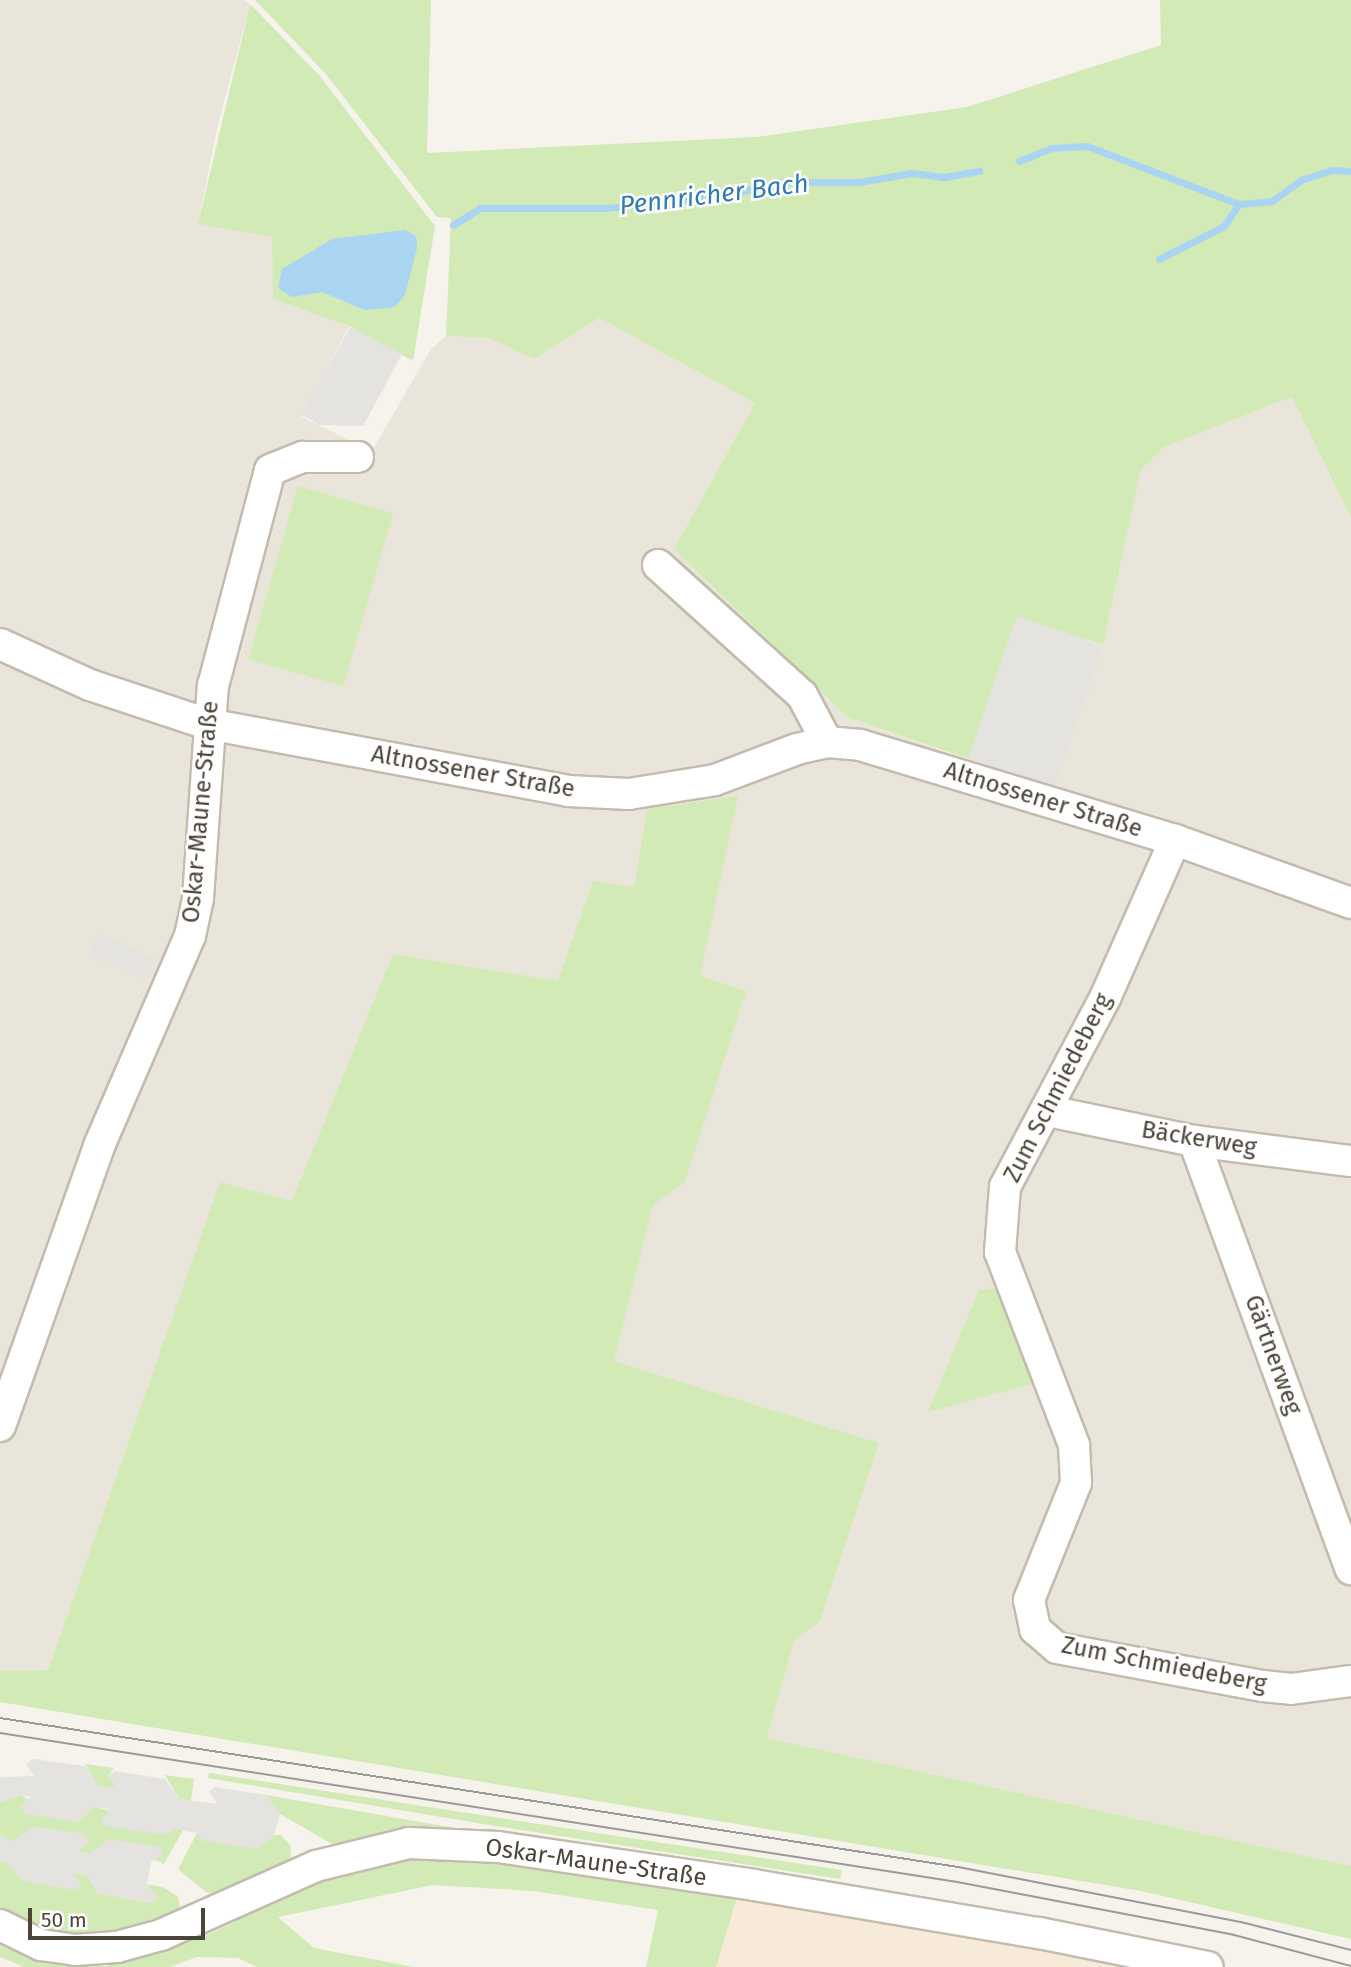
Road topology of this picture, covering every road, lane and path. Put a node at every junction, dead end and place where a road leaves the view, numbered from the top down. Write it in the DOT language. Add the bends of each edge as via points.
graph roads {
  1 [pos="358,457"];
  2 [pos="658,565"];
  3 [pos="0,644"];
  4 [pos="208,724"];
  5 [pos="827,742"];
  6 [pos="1175,840"];
  7 [pos="1351,903"];
  8 [pos="1048,1111"];
  9 [pos="1194,1141"];
  10 [pos="1351,1161"];
  11 [pos="0,1426"];
  12 [pos="1351,1569"];
  13 [pos="1351,1681"];
  14 [pos="0,1925"];
  15 [pos="1208,1967"];
  1 -- 4 [label="street, Oskar-Maune-Straße" via="303,457 270,470 213,687"];
  2 -- 5 [label="street" via="802,695"];
  3 -- 4 [label="street, Altnossener Straße" via="90,685"];
  4 -- 5 [label="street, Altnossener Straße" via="522,785 629,794 715,780 797,748"];
  4 -- 11 [label="street, Oskar-Maune-Straße" via="198,898 190,936 99,1146"];
  5 -- 6 [label="street, Altnossener Straße" via="892,753"];
  6 -- 7 [label="street, Altnossener Straße"];
  6 -- 8 [label="street, Zum Schmiedeberg" via="1106,996"];
  8 -- 9 [label="street, Bäckerweg"];
  8 -- 13 [label="street, Zum Schmiedeberg" via="1005,1187 1000,1252 1074,1445 1076,1483 1029,1600 1035,1629 1057,1648 1263,1686 1291,1689"];
  9 -- 10 [label="street, Bäckerweg"];
  9 -- 12 [label="street, Gärtnerweg"];
  14 -- 15 [label="street, Oskar-Maune-Straße" via="41,1945 75,1950 117,1947 161,1935 316,1866 409,1843 498,1847 779,1889"];
}
